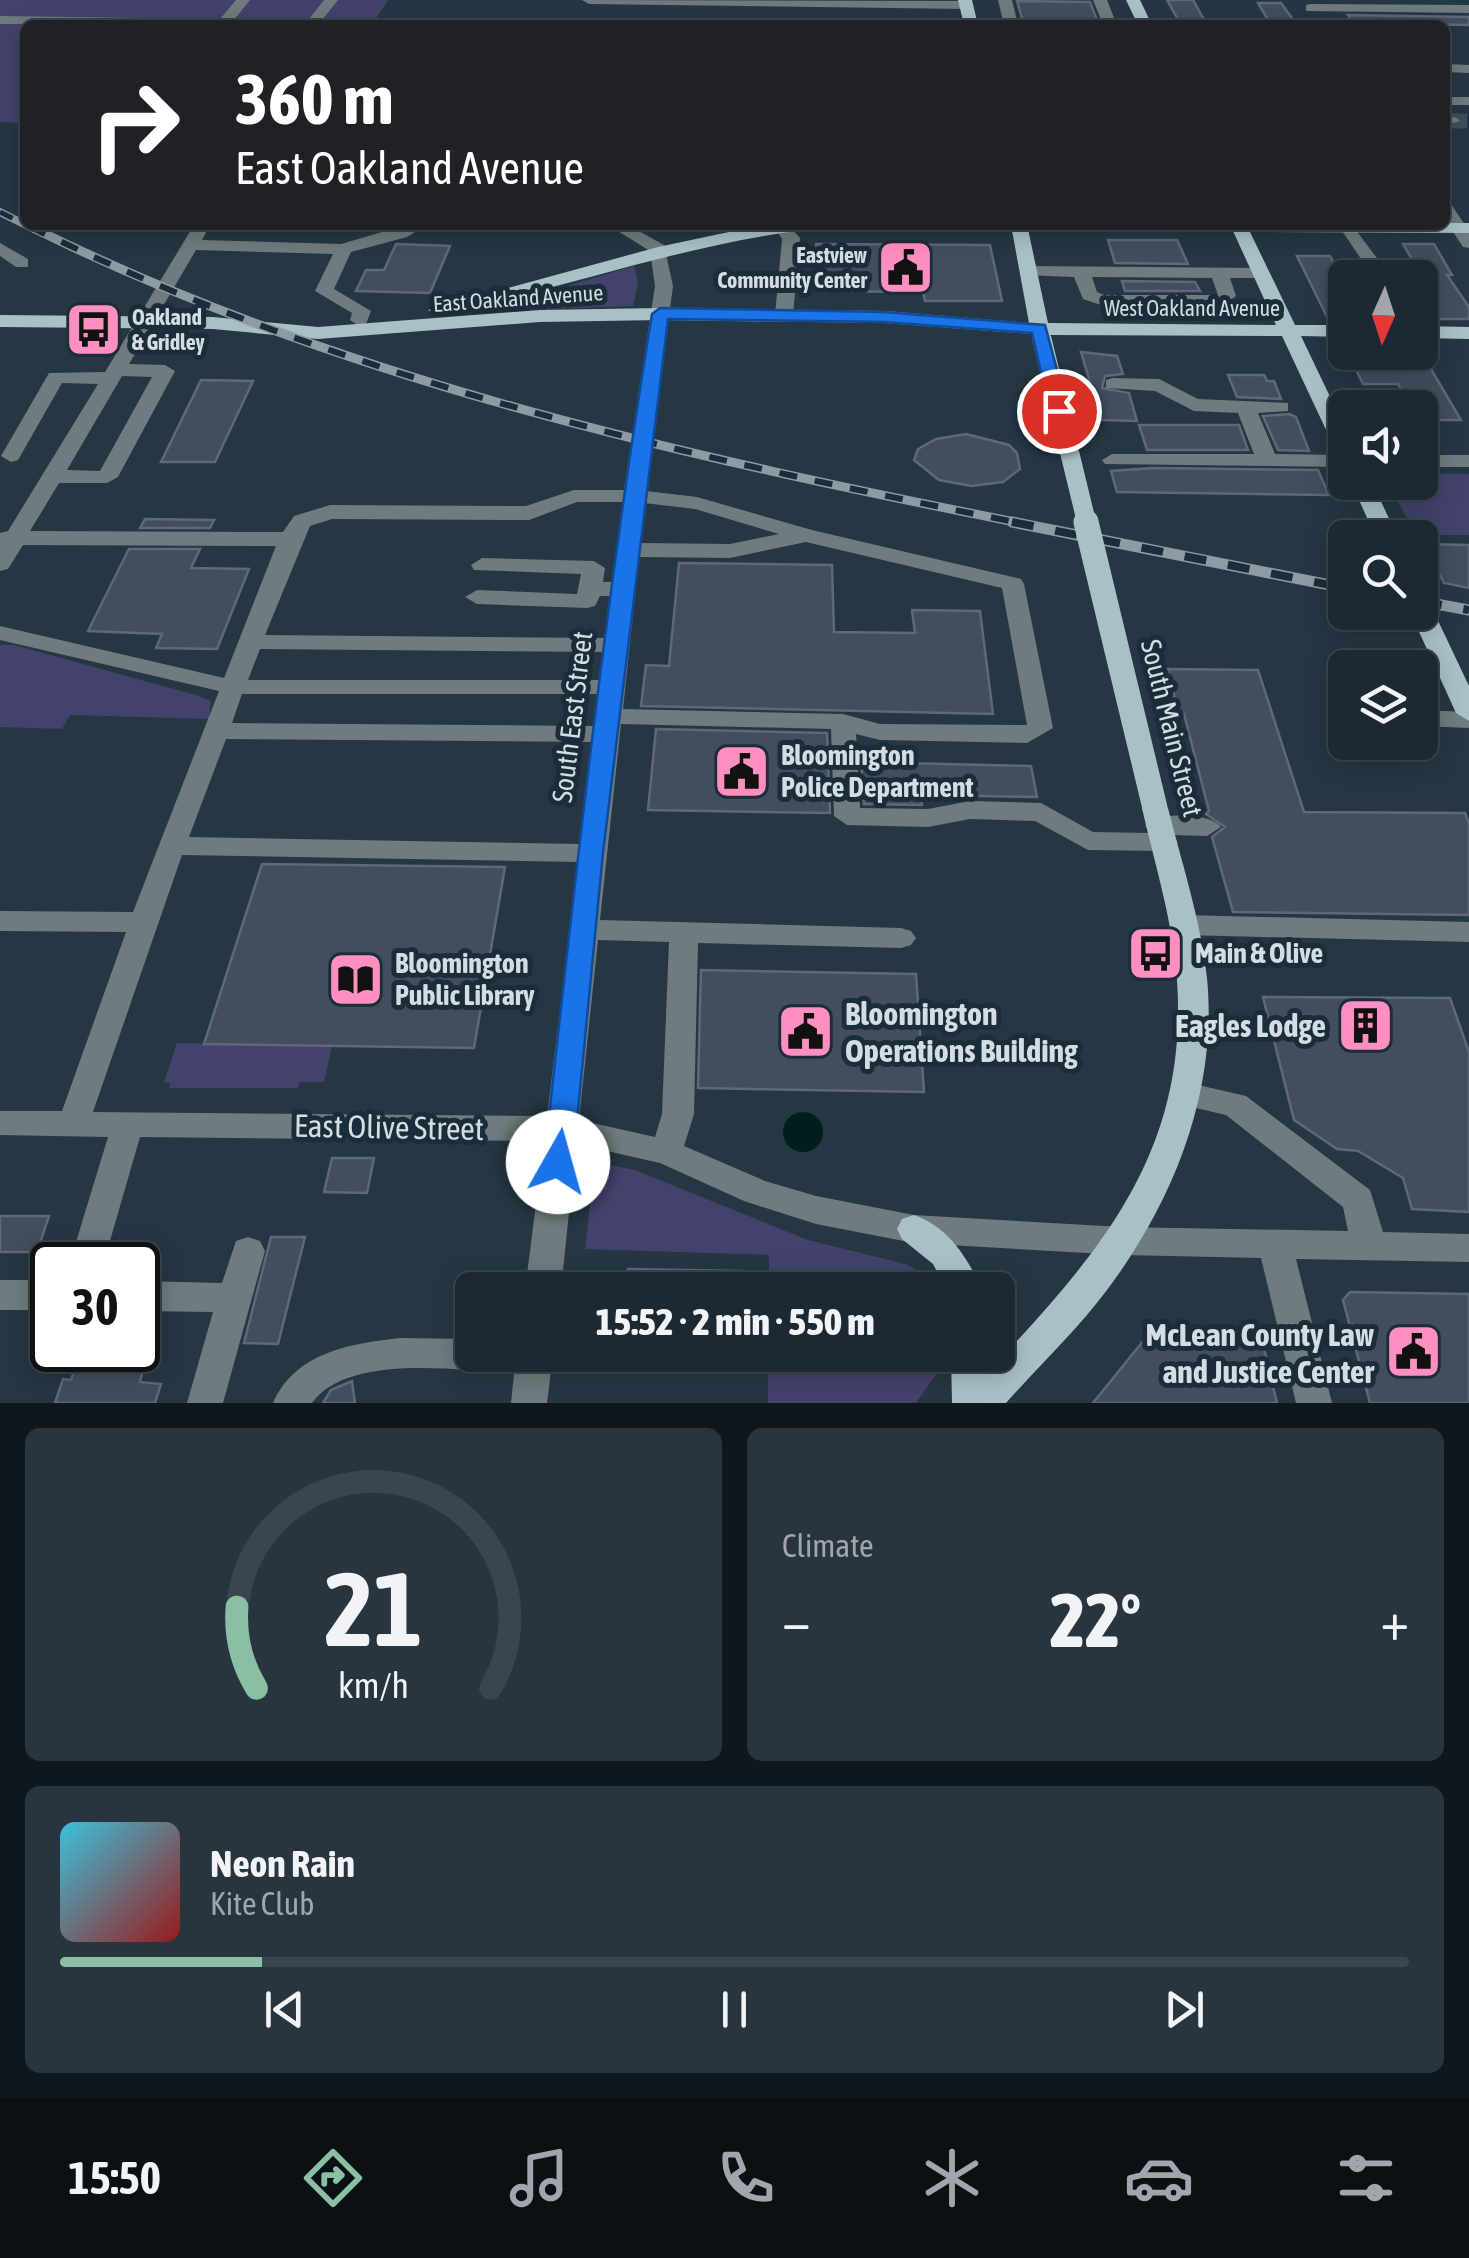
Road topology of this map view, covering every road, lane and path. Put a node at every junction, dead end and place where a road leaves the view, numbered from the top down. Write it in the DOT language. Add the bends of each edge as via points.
graph roads {
  1 [pos="243,0"];
  2 [pos="331,0"];
  3 [pos="966,3"];
  4 [pos="587,4"];
  5 [pos="1309,4"];
  6 [pos="768,6"];
  7 [pos="1469,9"];
  8 [pos="226,20"];
  9 [pos="315,20"];
  10 [pos="199,230"];
  11 [pos="406,230"];
  12 [pos="626,230"];
  13 [pos="767,230"];
  14 [pos="789,230"];
  15 [pos="1020,230"];
  16 [pos="1240,230"];
  17 [pos="1347,230"];
  18 [pos="1406,230"];
  19 [pos="1466,233"];
  20 [pos="190,245"];
  21 [pos="0,248"];
  22 [pos="344,248"];
  23 [pos="658,250"];
  24 [pos="1370,260"];
  25 [pos="22,264"];
  26 [pos="1028,271"];
  27 [pos="1081,272"];
  28 [pos="1219,272"];
  29 [pos="1262,273"];
  30 [pos="660,314"];
  31 [pos="784,315"];
  32 [pos="359,320"];
  33 [pos="0,321"];
  34 [pos="142,323"];
  35 [pos="213,324"];
  36 [pos="1438,332"];
  37 [pos="1469,332"];
  38 [pos="1040,334"];
  39 [pos="1328,334"];
  40 [pos="1294,339"];
  41 [pos="110,374"];
  42 [pos="1113,384"];
  43 [pos="1246,407"];
  44 [pos="1281,407"];
  45 [pos="1328,412"];
  46 [pos="6,456"];
  47 [pos="62,456"];
  48 [pos="1112,460"];
  49 [pos="1267,460"];
  50 [pos="1328,461"];
  51 [pos="1438,461"];
  52 [pos="1469,461"];
  53 [pos="50,476"];
  54 [pos="636,496"];
  55 [pos="806,535"];
  56 [pos="8,538"];
  57 [pos="290,539"];
  58 [pos="628,550"];
  59 [pos="0,564"];
  60 [pos="482,565"];
  61 [pos="590,588"];
  62 [pos="623,589"];
  63 [pos="477,598"];
  64 [pos="1430,630"];
  65 [pos="0,632"];
  66 [pos="250,642"];
  67 [pos="617,646"];
  68 [pos="232,687"];
  69 [pos="612,687"];
  70 [pos="1469,716"];
  71 [pos="1438,717"];
  72 [pos="843,722"];
  73 [pos="607,725"];
  74 [pos="216,731"];
  75 [pos="1159,825"];
  76 [pos="1208,827"];
  77 [pos="172,846"];
  78 [pos="591,853"];
  79 [pos="0,921"];
  80 [pos="144,922"];
  81 [pos="1184,926"];
  82 [pos="582,930"];
  83 [pos="1469,932"];
  84 [pos="684,933"];
  85 [pos="901,938"];
  86 [pos="1185,1094"];
  87 [pos="0,1123"];
  88 [pos="73,1124"];
  89 [pos="128,1124"];
  90 [pos="562,1129"];
  91 [pos="666,1152"];
  92 [pos="914,1229"];
  93 [pos="1122,1241"];
  94 [pos="93,1242"];
  95 [pos="1275,1244"];
  96 [pos="1369,1246"];
  97 [pos="1469,1248"];
  98 [pos="248,1251"];
  99 [pos="545,1272"];
  100 [pos="954,1272"];
  101 [pos="0,1295"];
  102 [pos="30,1295"];
  103 [pos="160,1296"];
  104 [pos="235,1298"];
  105 [pos="455,1357"];
  106 [pos="532,1372"];
  107 [pos="970,1372"];
  108 [pos="205,1403"];
  109 [pos="291,1403"];
  110 [pos="528,1403"];
  111 [pos="970,1403"];
  112 [pos="983,1403"];
  113 [pos="1314,1403"];
  1 -- 8 [label="street"];
  2 -- 9 [label="street"];
  3 -- 6 [label="street"];
  4 -- 6 [label="street"];
  5 -- 7 [label="street"];
  10 -- 20 [label="street"];
  11 -- 22 [label="street"];
  12 -- 23 [label="street"];
  13 -- 23 [label="main road"];
  14 -- 31 [label="street"];
  15 -- 26 [label="main road, South Main Street"];
  16 -- 29 [label="main road"];
  17 -- 24 [label="street"];
  18 -- 19 [label="main road"];
  20 -- 22 [label="street"];
  20 -- 34 [label="street"];
  21 -- 25 [label="street"];
  22 -- 32 [label="street" via="324,291 362,311"];
  23 -- 30 [label="street, South East Street"];
  23 -- 32 [label="main road" via="507,296"];
  26 -- 27 [label="street"];
  26 -- 38 [label="main road, South Main Street"];
  27 -- 28 [label="street"];
  27 -- 28 [label="street" via="1089,295 1101,300 1220,302 1228,296"];
  28 -- 29 [label="street"];
  29 -- 40 [label="main road"];
  30 -- 31 [label="main road, East Oakland Avenue"];
  30 -- 35 [label="main road, East Oakland Avenue" via="359,332"];
  30 -- 54 [label="street, South East Street"];
  31 -- 38 [label="main road, East Oakland Avenue" via="900,318"];
  32 -- 35 [label="main road"];
  33 -- 34 [label="main road, East Oakland Avenue"];
  34 -- 35 [label="main road, East Oakland Avenue"];
  34 -- 41 [label="street"];
  36 -- 37 [label="main road"];
  38 -- 40 [label="main road, West Oakland Avenue"];
  38 -- 75 [label="main road, South Main Street, bridge"];
  39 -- 40 [label="main road, West Oakland Avenue"];
  40 -- 45 [label="main road"];
  41 -- 46 [label="street" via="56,377"];
  41 -- 47 [label="street"];
  41 -- 53 [label="street" via="165,371 107,477"];
  42 -- 43 [label="street" via="1160,386 1194,405"];
  43 -- 44 [label="street"];
  43 -- 49 [label="street"];
  46 -- 47 [label="street"];
  47 -- 53 [label="street"];
  48 -- 49 [label="street"];
  49 -- 50 [label="street"];
  51 -- 52 [label="street"];
  53 -- 56 [label="street"];
  54 -- 55 [label="street" via="697,503"];
  54 -- 57 [label="street" via="574,496 529,513 330,512 302,522"];
  54 -- 58 [label="street, South East Street"];
  55 -- 58 [label="street" via="730,551"];
  55 -- 72 [label="street" via="1013,584 1040,728 1027,735 880,732"];
  56 -- 57 [label="street"];
  56 -- 59 [label="street"];
  57 -- 66 [label="street"];
  58 -- 62 [label="street, South East Street"];
  60 -- 61 [label="street" via="594,568"];
  61 -- 62 [label="street"];
  61 -- 63 [label="street" via="587,601"];
  62 -- 67 [label="street, South East Street"];
  64 -- 70 [label="main road"];
  65 -- 68 [label="street"];
  66 -- 67 [label="street"];
  66 -- 68 [label="street"];
  67 -- 69 [label="street, South East Street"];
  68 -- 69 [label="street"];
  68 -- 74 [label="street"];
  69 -- 73 [label="street, South East Street"];
  70 -- 71 [label="street"];
  72 -- 73 [label="street"];
  72 -- 75 [label="street" via="848,816 1041,812 1088,841"];
  73 -- 74 [label="street"];
  73 -- 78 [label="street, South East Street"];
  74 -- 77 [label="street"];
  75 -- 76 [label="street"];
  75 -- 81 [label="main road, South Main Street"];
  77 -- 78 [label="street"];
  77 -- 80 [label="street"];
  78 -- 82 [label="street, South East Street"];
  79 -- 80 [label="street"];
  80 -- 88 [label="street"];
  81 -- 83 [label="street"];
  81 -- 86 [label="main road, South Main Street" via="1193,1037"];
  82 -- 84 [label="street"];
  82 -- 90 [label="street, South East Street"];
  84 -- 85 [label="street"];
  84 -- 91 [label="street" via="678,1114"];
  86 -- 93 [label="main road, South Main Street" via="1164,1159"];
  86 -- 96 [label="street" via="1235,1105 1358,1200"];
  87 -- 88 [label="street, East Olive Street"];
  88 -- 89 [label="street, East Olive Street"];
  89 -- 90 [label="street, East Olive Street"];
  89 -- 94 [label="street"];
  90 -- 91 [label="street, East Olive Street"];
  90 -- 99 [label="street, South East Street"];
  91 -- 92 [label="street, East Olive Street" via="770,1196"];
  92 -- 93 [label="street, East Olive Street"];
  92 -- 100 [label="main road"];
  93 -- 95 [label="street, East Olive Street"];
  93 -- 112 [label="main road"];
  95 -- 96 [label="street, East Olive Street"];
  95 -- 113 [label="street"];
  96 -- 97 [label="street, East Olive Street"];
  98 -- 104 [label="street"];
  101 -- 102 [label="street"];
  103 -- 104 [label="street"];
  104 -- 108 [label="street"];
  105 -- 109 [label="street" via="352,1358 320,1370 298,1387"];
  106 -- 110 [label="street"];
  107 -- 111 [label="main road"];
}
